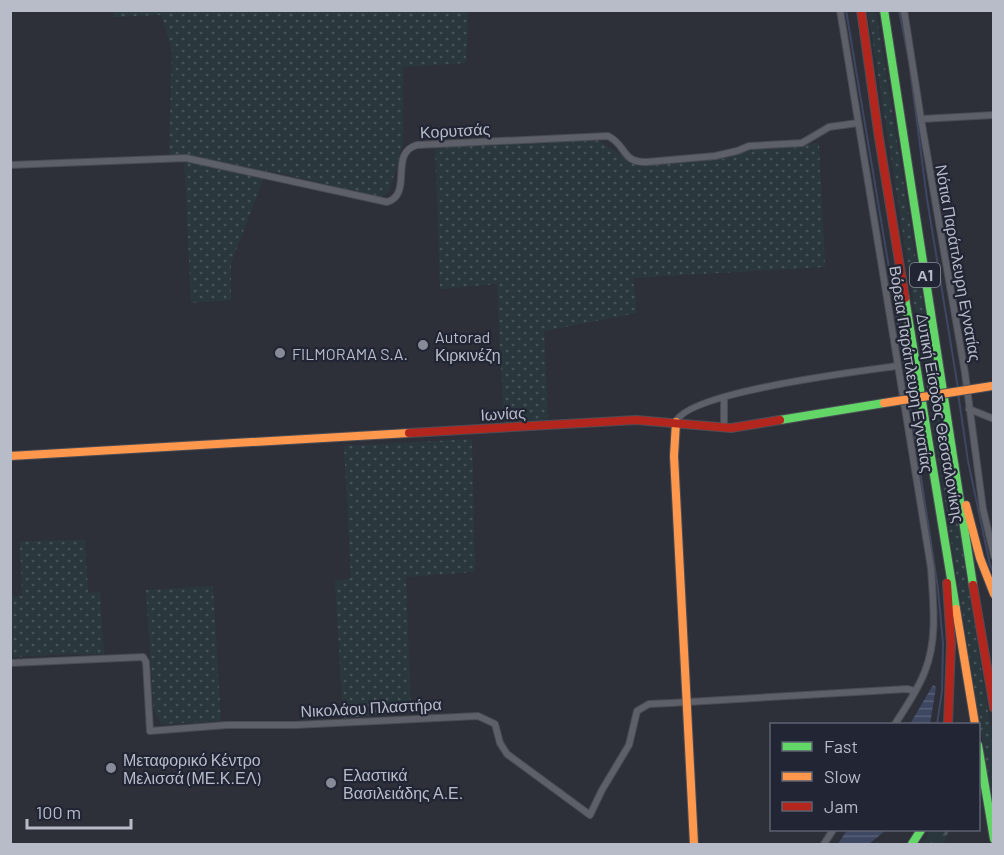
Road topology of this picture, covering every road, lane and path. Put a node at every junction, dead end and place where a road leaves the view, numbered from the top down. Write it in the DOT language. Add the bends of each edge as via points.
graph roads {
  1 [pos="840,10"];
  2 [pos="861,10"];
  3 [pos="884,10"];
  4 [pos="904,10"];
  5 [pos="993,115"];
  6 [pos="921,119"];
  7 [pos="858,123"];
  8 [pos="10,165"];
  9 [pos="897,366"];
  10 [pos="993,386"];
  11 [pos="724,397"];
  12 [pos="969,409"];
  13 [pos="993,419"];
  14 [pos="676,422"];
  15 [pos="724,428"];
  16 [pos="10,456"];
  17 [pos="956,482"];
  18 [pos="945,532"];
  19 [pos="993,556"];
  20 [pos="993,594"];
  21 [pos="10,663"];
  22 [pos="915,691"];
  23 [pos="687,702"];
  24 [pos="993,708"];
  25 [pos="896,723"];
  26 [pos="948,723"];
  27 [pos="975,723"];
  28 [pos="980,757"];
  29 [pos="832,831"];
  30 [pos="920,832"];
  31 [pos="993,839"];
  32 [pos="694,844"];
  33 [pos="824,844"];
  34 [pos="906,844"];
  35 [pos="912,844"];
  1 -- 7 [label="street, Βόρεια Παράπλευρη Εγνατίας"];
  2 -- 18 [label="main road, Δυτική Είσοδος Θεσσαλονίκης / Α1"];
  3 -- 17 [label="main road, Δυτική Είσοδος Θεσσαλονίκης / Α1"];
  4 -- 6 [label="street, Νότια Παράπλευρη Εγνατίας"];
  5 -- 6 [label="street"];
  6 -- 12 [label="street, Νότια Παράπλευρη Εγνατίας"];
  7 -- 8 [label="street, Κορυτσάς" via="829,127 801,144 749,146 715,156 637,163 609,136 417,146 403,156 400,189 387,202 186,158"];
  7 -- 9 [label="street, Βόρεια Παράπλευρη Εγνατίας"];
  9 -- 11 [label="street"];
  9 -- 22 [label="street, Βόρεια Παράπλευρη Εγνατίας" via="930,568 934,627 929,659"];
  10 -- 15 [label="main road, Ιωνίας, bridge"];
  11 -- 14 [label="street" via="687,410"];
  11 -- 15 [label="street"];
  12 -- 13 [label="street"];
  12 -- 19 [label="street, Νότια Παράπλευρη Εγνατίας"];
  14 -- 15 [label="main road, Ιωνίας"];
  14 -- 16 [label="main road, Ιωνίας" via="636,420"];
  14 -- 23 [label="main road" via="674,456"];
  17 -- 20 [label="main road"];
  17 -- 24 [label="main road, Δυτική Είσοδος Θεσσαλονίκης / Α1"];
  18 -- 26 [label="main road" via="951,644"];
  18 -- 27 [label="main road, Δυτική Είσοδος Θεσσαλονίκης / Α1"];
  21 -- 23 [label="street, Νικολάου Πλαστήρα" via="143,657 150,731 478,716 497,727 507,754 590,815 629,745 637,711 649,704"];
  22 -- 23 [label="street"];
  22 -- 25 [label="street, Βόρεια Παράπλευρη Εγνατίας"];
  23 -- 32 [label="main road"];
  28 -- 31 [label="main road"];
  29 -- 33 [label="street"];
  30 -- 34 [label="main road"];
  30 -- 35 [label="main road"];
}
